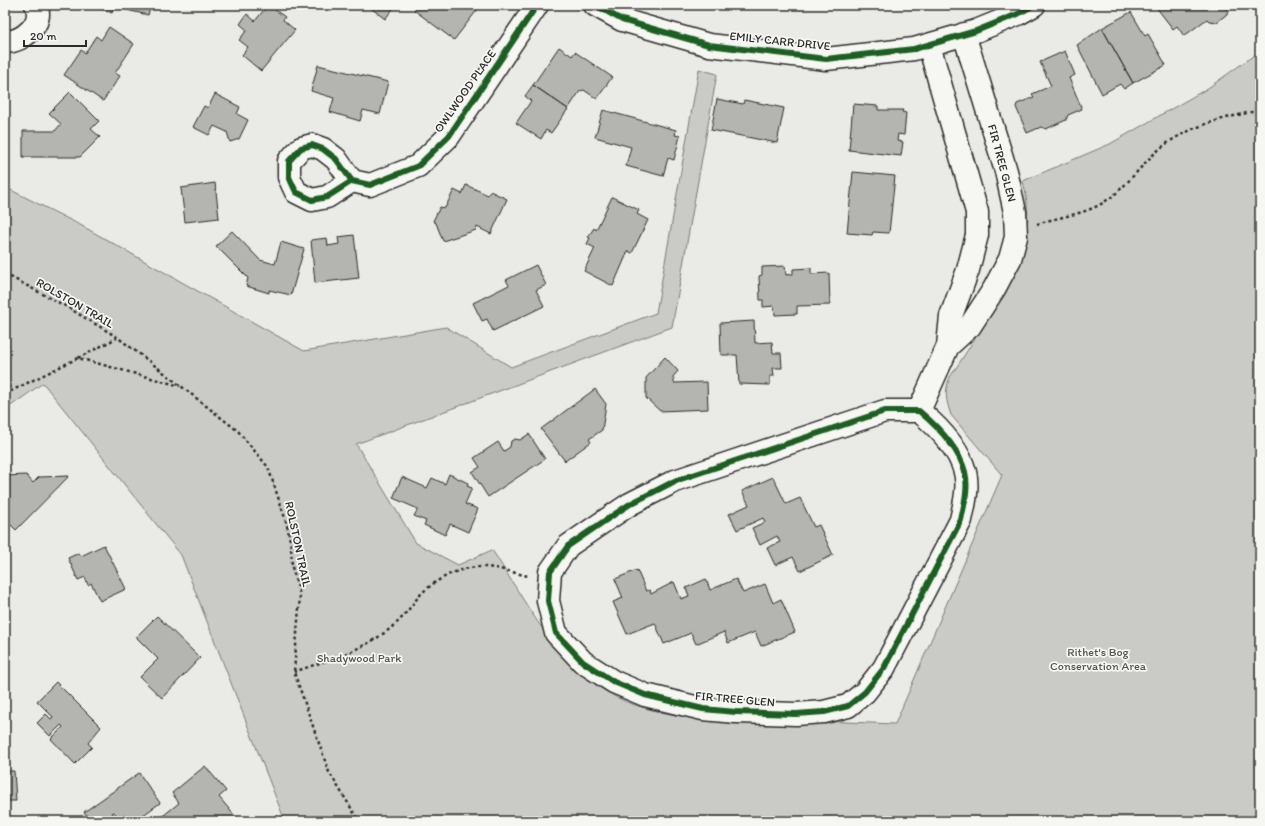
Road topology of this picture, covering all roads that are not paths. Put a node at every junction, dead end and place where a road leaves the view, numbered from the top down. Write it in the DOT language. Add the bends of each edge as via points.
graph roads {
  1 [pos="36,5"];
  2 [pos="537,5"];
  3 [pos="595,5"];
  4 [pos="1034,5"];
  5 [pos="964,34"];
  6 [pos="5,42"];
  7 [pos="929,45"];
  8 [pos="352,181"];
  9 [pos="948,346"];
  10 [pos="919,411"];
  1 -- 6 [label="street" via="36,22 29,33 19,40"];
  2 -- 8 [label="street, OWLWOOD PLACE" via="449,136 418,166 370,185"];
  3 -- 7 [label="street, EMILY CARR DRIVE" via="622,20 716,46 826,59"];
  4 -- 5 [label="street, EMILY CARR DRIVE" via="1018,14"];
  5 -- 7 [label="street, EMILY CARR DRIVE"];
  5 -- 9 [label="street, FIR TREE GLEN" via="1006,171 1016,237 1010,259 994,289 970,326"];
  7 -- 9 [label="street, FIR TREE GLEN" via="977,212 977,235 968,270 951,316"];
  9 -- 10 [label="street, FIR TREE GLEN"];
  10 -- 10 [label="street, FIR TREE GLEN" via="884,411 675,481 630,504 568,546 550,572 548,601 556,633 583,662 614,682 645,695 703,709 736,712 796,714 824,712 848,706 865,692 884,668 960,520 966,496 965,472 954,450 940,430"];
}
